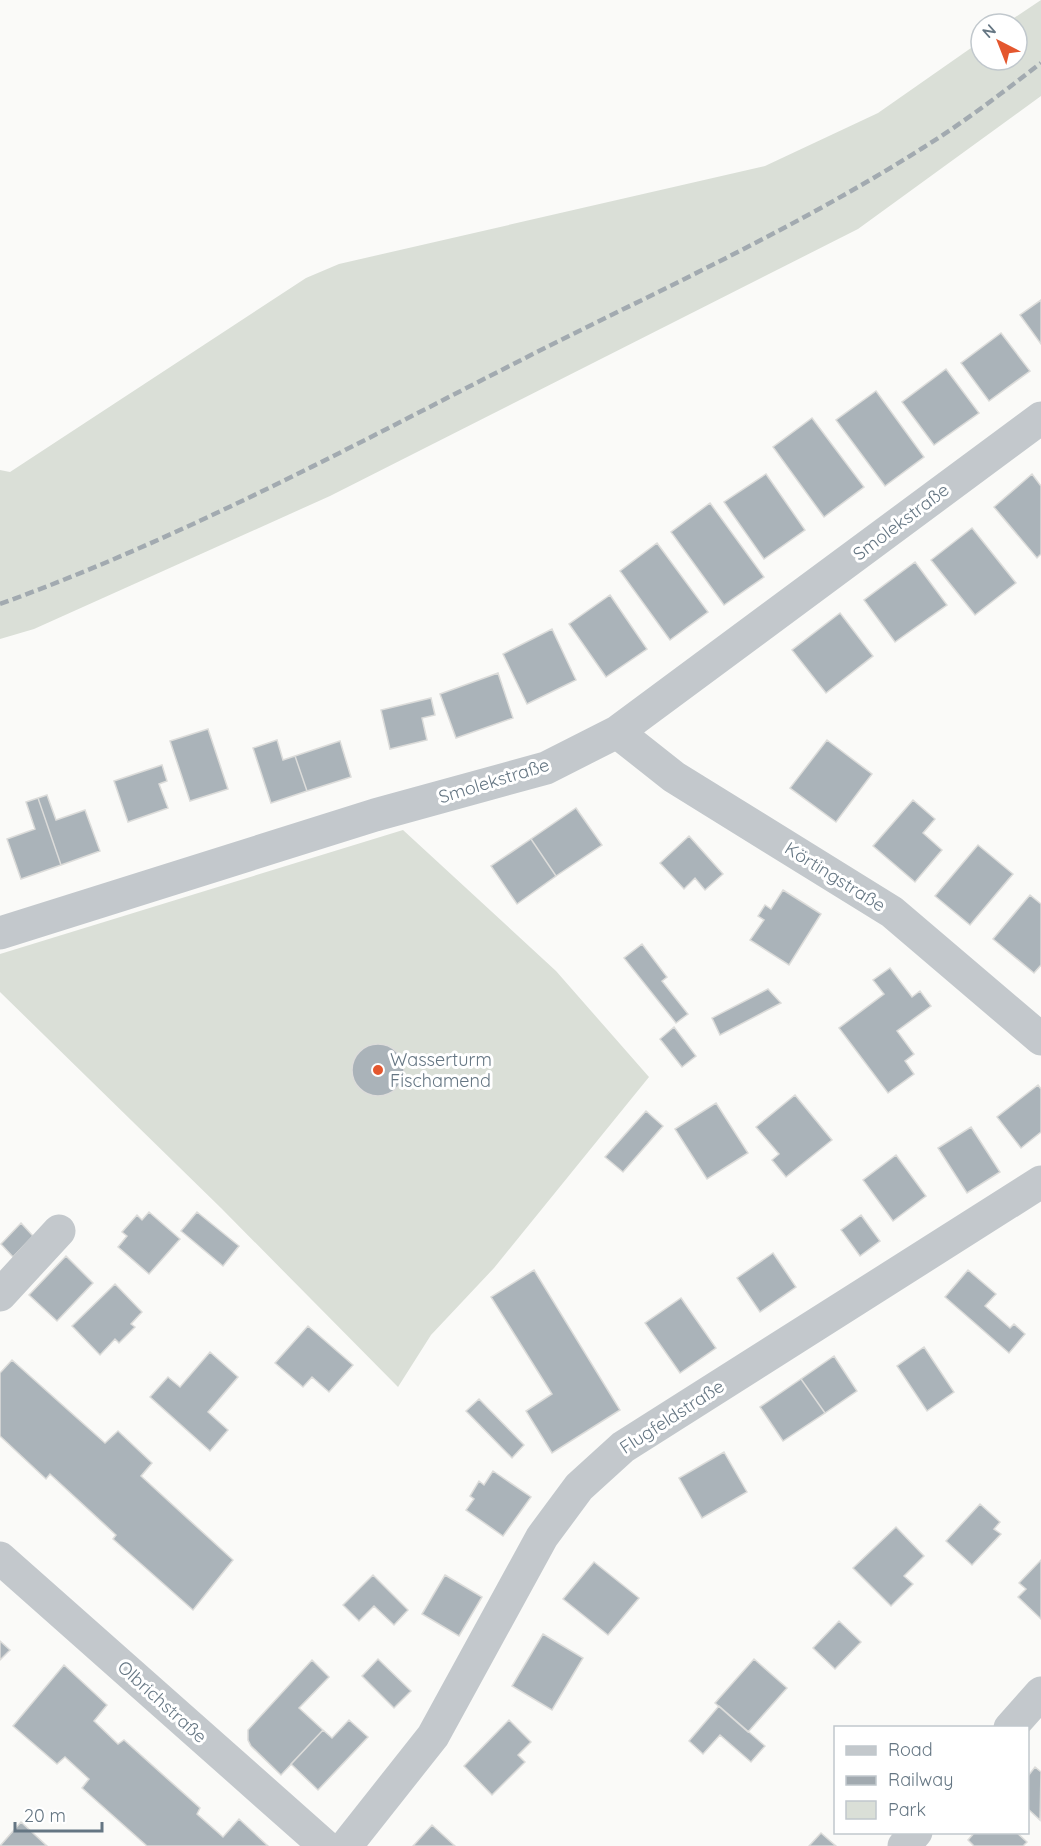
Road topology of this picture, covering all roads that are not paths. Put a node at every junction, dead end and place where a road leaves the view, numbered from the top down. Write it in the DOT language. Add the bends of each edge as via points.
graph roads {
  1 [pos="1041,418"];
  2 [pos="617,732"];
  3 [pos="0,933"];
  4 [pos="1041,1039"];
  5 [pos="1041,1182"];
  6 [pos="59,1232"];
  7 [pos="0,1295"];
  8 [pos="0,1558"];
  9 [pos="1041,1693"];
  10 [pos="1012,1726"];
  11 [pos="915,1834"];
  12 [pos="325,1846"];
  13 [pos="346,1846"];
  14 [pos="904,1846"];
  1 -- 2 [label="street, Smolekstraße"];
  2 -- 3 [label="street, Smolekstraße" via="546,768 375,815"];
  2 -- 4 [label="street, Körtingstraße" via="674,777 892,912"];
  5 -- 13 [label="street, Flugfeldstraße" via="623,1447 579,1487 542,1537 433,1736"];
  6 -- 7 [label="street"];
  8 -- 12 [label="street, Olbrichstraße"];
  9 -- 10 [label="street"];
  11 -- 14 [label="street"];
}
